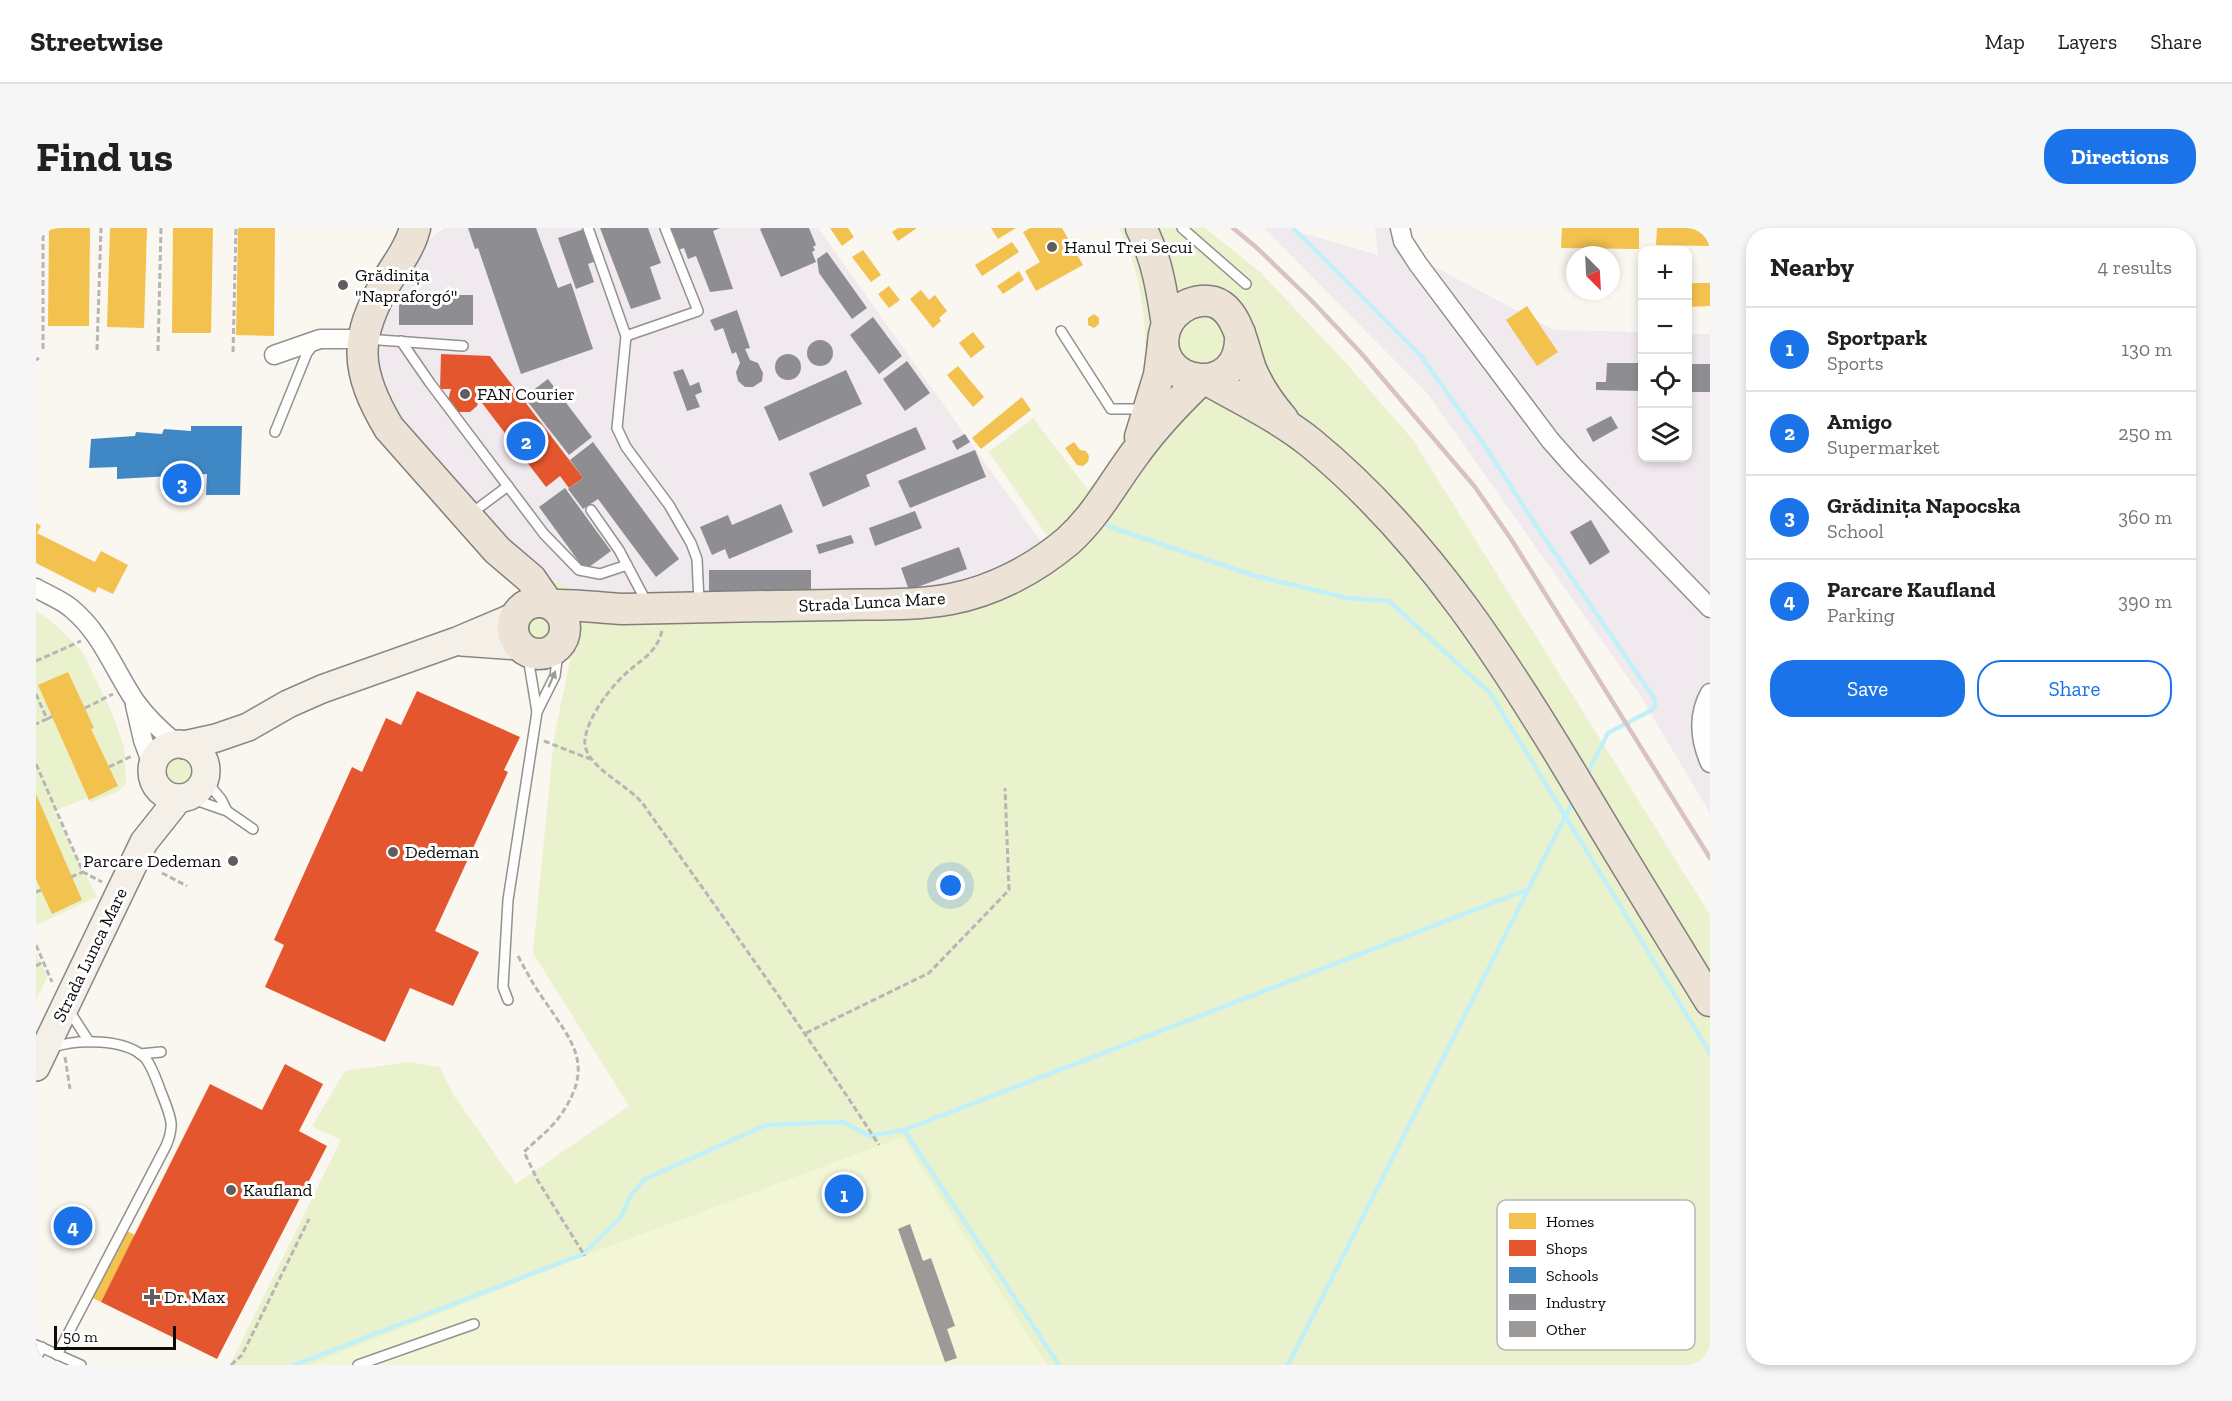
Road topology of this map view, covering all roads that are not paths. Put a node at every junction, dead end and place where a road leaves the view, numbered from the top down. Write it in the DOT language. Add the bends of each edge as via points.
graph roads {
  1 [pos="415,228"];
  2 [pos="588,228"];
  3 [pos="666,228"];
  4 [pos="1182,228"];
  5 [pos="1400,228"];
  6 [pos="1144,233"];
  7 [pos="1246,284"];
  8 [pos="1215,304"];
  9 [pos="1061,331"];
  10 [pos="1240,333"];
  11 [pos="1165,334"];
  12 [pos="626,336"];
  13 [pos="320,339"];
  14 [pos="363,339"];
  15 [pos="401,341"];
  16 [pos="463,346"];
  17 [pos="274,355"];
  18 [pos="1204,380"];
  19 [pos="1149,409"];
  20 [pos="1289,427"];
  21 [pos="274,432"];
  22 [pos="1135,453"];
  23 [pos="508,486"];
  24 [pos="591,510"];
  25 [pos="466,517"];
  26 [pos="497,550"];
  27 [pos="627,565"];
  28 [pos="36,588"];
  29 [pos="550,604"];
  30 [pos="646,608"];
  31 [pos="699,608"];
  32 [pos="1710,608"];
  33 [pos="517,614"];
  34 [pos="458,641"];
  35 [pos="562,641"];
  36 [pos="523,649"];
  37 [pos="1710,693"];
  38 [pos="131,694"];
  39 [pos="537,712"];
  40 [pos="248,727"];
  41 [pos="181,744"];
  42 [pos="1710,763"];
  43 [pos="151,765"];
  44 [pos="194,787"];
  45 [pos="227,811"];
  46 [pos="253,829"];
  47 [pos="144,842"];
  48 [pos="508,1000"];
  49 [pos="1710,1001"];
  50 [pos="65,1007"];
  51 [pos="88,1040"];
  52 [pos="162,1053"];
  53 [pos="47,1054"];
  54 [pos="140,1054"];
  55 [pos="474,1324"];
  56 [pos="39,1346"];
  57 [pos="57,1355"];
  58 [pos="36,1359"];
  59 [pos="81,1365"];
  60 [pos="358,1365"];
  1 -- 14 [label="main road" via="372,307"];
  2 -- 12 [label="lane"];
  3 -- 12 [label="lane" via="698,311"];
  4 -- 7 [label="lane"];
  5 -- 32 [label="street" via="1403,241 1418,264 1550,440"];
  6 -- 8 [label="main road" via="1180,279"];
  6 -- 11 [label="main road" via="1157,271"];
  8 -- 10 [label="main road" via="1227,310"];
  8 -- 11 [label="main road" via="1187,305 1179,310"];
  9 -- 19 [label="lane" via="1111,409"];
  10 -- 18 [label="main road" via="1238,358 1225,372"];
  10 -- 20 [label="main road" via="1259,385"];
  11 -- 18 [label="main road" via="1166,355 1180,373"];
  11 -- 19 [label="main road, Strada Lunca Mare"];
  12 -- 31 [label="lane" via="617,428 691,543 697,559"];
  13 -- 14 [label="street"];
  13 -- 17 [label="street"];
  13 -- 21 [label="lane" via="307,353"];
  14 -- 15 [label="lane"];
  14 -- 25 [label="main road" via="364,371 378,410"];
  15 -- 16 [label="lane"];
  15 -- 23 [label="lane"];
  18 -- 20 [label="main road"];
  18 -- 22 [label="main road, Strada Lunca Mare" via="1167,413"];
  19 -- 22 [label="main road, Strada Lunca Mare"];
  20 -- 49 [label="main road" via="1368,495 1464,608 1527,699"];
  22 -- 31 [label="main road, Strada Lunca Mare" via="1108,495 1068,540 1022,572 976,593 929,602"];
  23 -- 25 [label="lane"];
  23 -- 27 [label="lane" via="544,534 579,570 600,574"];
  24 -- 27 [label="lane"];
  25 -- 26 [label="main road"];
  26 -- 29 [label="main road" via="531,579"];
  26 -- 33 [label="main road" via="509,578"];
  27 -- 30 [label="lane"];
  28 -- 38 [label="street, Strada Lunca Mare" via="72,609 95,634"];
  29 -- 30 [label="main road, Strada Lunca Mare"];
  29 -- 33 [label="main road" via="531,603"];
  29 -- 35 [label="main road" via="565,619"];
  30 -- 31 [label="main road, Strada Lunca Mare"];
  30 -- 35 [label="main road, Strada Lunca Mare" via="588,623"];
  33 -- 34 [label="main road, Strada Lunca Mare"];
  33 -- 36 [label="main road" via="514,633"];
  34 -- 36 [label="main road, Strada Lunca Mare"];
  34 -- 40 [label="main road, Strada Lunca Mare" via="331,685"];
  35 -- 36 [label="main road" via="543,654"];
  39 -- 35 [label="lane, one-way" via="555,676"];
  36 -- 39 [label="lane"];
  37 -- 42 [label="street" via="1700,726"];
  38 -- 41 [label="street, Strada Lunca Mare" via="151,722"];
  38 -- 43 [label="street, Strada Lunca Mare"];
  39 -- 48 [label="lane" via="508,900 503,987"];
  40 -- 41 [label="main road, Strada Lunca Mare"];
  40 -- 44 [label="main road, Strada Lunca Mare" via="224,748"];
  41 -- 43 [label="main road" via="161,751"];
  41 -- 44 [label="main road" via="201,755 206,766"];
  43 -- 44 [label="main road" via="156,785 164,794"];
  43 -- 47 [label="main road, Strada Lunca Mare"];
  44 -- 45 [label="lane"];
  44 -- 45 [label="lane" via="221,799"];
  44 -- 47 [label="main road, Strada Lunca Mare"];
  45 -- 46 [label="lane"];
  47 -- 50 [label="main road, Strada Lunca Mare"];
  50 -- 51 [label="lane"];
  50 -- 53 [label="main road, Strada Lunca Mare"];
  51 -- 53 [label="lane"];
  51 -- 54 [label="lane"];
  52 -- 54 [label="lane"];
  54 -- 57 [label="lane" via="152,1068 172,1120 172,1132"];
  55 -- 60 [label="lane"];
  56 -- 57 [label="lane"];
  56 -- 58 [label="lane"];
  57 -- 59 [label="lane"];
}
